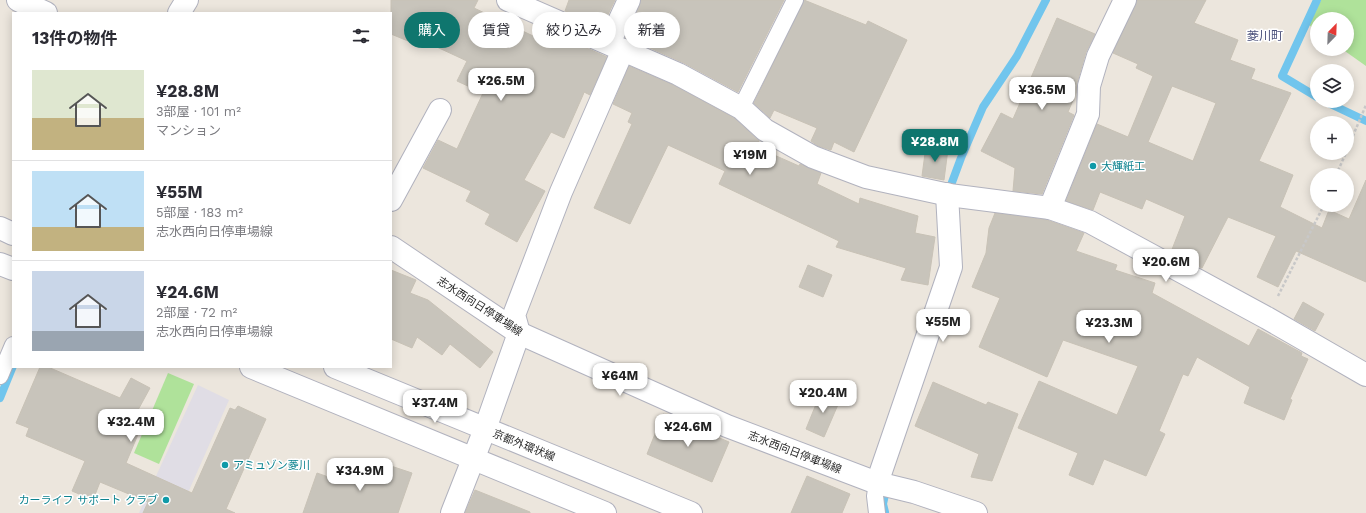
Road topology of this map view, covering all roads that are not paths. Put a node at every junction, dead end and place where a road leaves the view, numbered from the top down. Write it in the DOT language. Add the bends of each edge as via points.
graph roads {
  1 [pos="18,0"];
  2 [pos="186,0"];
  3 [pos="508,0"];
  4 [pos="629,0"];
  5 [pos="794,0"];
  6 [pos="1125,0"];
  7 [pos="44,12"];
  8 [pos="180,12"];
  9 [pos="536,12"];
  10 [pos="616,46"];
  11 [pos="615,48"];
  12 [pos="741,108"];
  13 [pos="440,110"];
  14 [pos="953,195"];
  15 [pos="392,198"];
  16 [pos="1050,208"];
  17 [pos="0,228"];
  18 [pos="12,234"];
  19 [pos="392,248"];
  20 [pos="0,264"];
  21 [pos="12,269"];
  22 [pos="519,333"];
  23 [pos="12,347"];
  24 [pos="253,368"];
  25 [pos="337,368"];
  26 [pos="1366,375"];
  27 [pos="0,376"];
  28 [pos="485,429"];
  29 [pos="473,459"];
  30 [pos="883,485"];
  31 [pos="452,513"];
  32 [pos="605,513"];
  33 [pos="691,513"];
  34 [pos="877,513"];
  35 [pos="976,513"];
  1 -- 7 [label="street"];
  2 -- 8 [label="street"];
  3 -- 9 [label="street"];
  4 -- 10 [label="street"];
  5 -- 12 [label="lane"];
  6 -- 16 [label="street" via="1098,56 1089,86 1088,114"];
  10 -- 12 [label="street" via="678,74"];
  11 -- 22 [label="street" via="514,315"];
  12 -- 14 [label="street" via="765,130 813,157 866,177"];
  13 -- 15 [label="street"];
  14 -- 16 [label="street"];
  14 -- 30 [label="street" via="951,267"];
  16 -- 26 [label="street" via="1090,222"];
  17 -- 18 [label="street"];
  19 -- 22 [label="street, 志水西向日停車場線"];
  20 -- 21 [label="street"];
  22 -- 28 [label="street"];
  22 -- 30 [label="street, 志水西向日停車場線" via="727,426"];
  23 -- 27 [label="lane"];
  24 -- 29 [label="street"];
  25 -- 28 [label="street, 京都外環状線"];
  28 -- 29 [label="street"];
  28 -- 33 [label="street, 京都外環状線"];
  29 -- 31 [label="street"];
  29 -- 32 [label="street"];
  30 -- 34 [label="lane" via="875,496"];
  30 -- 35 [label="street, 志水西向日停車場線" via="914,492"];
}
